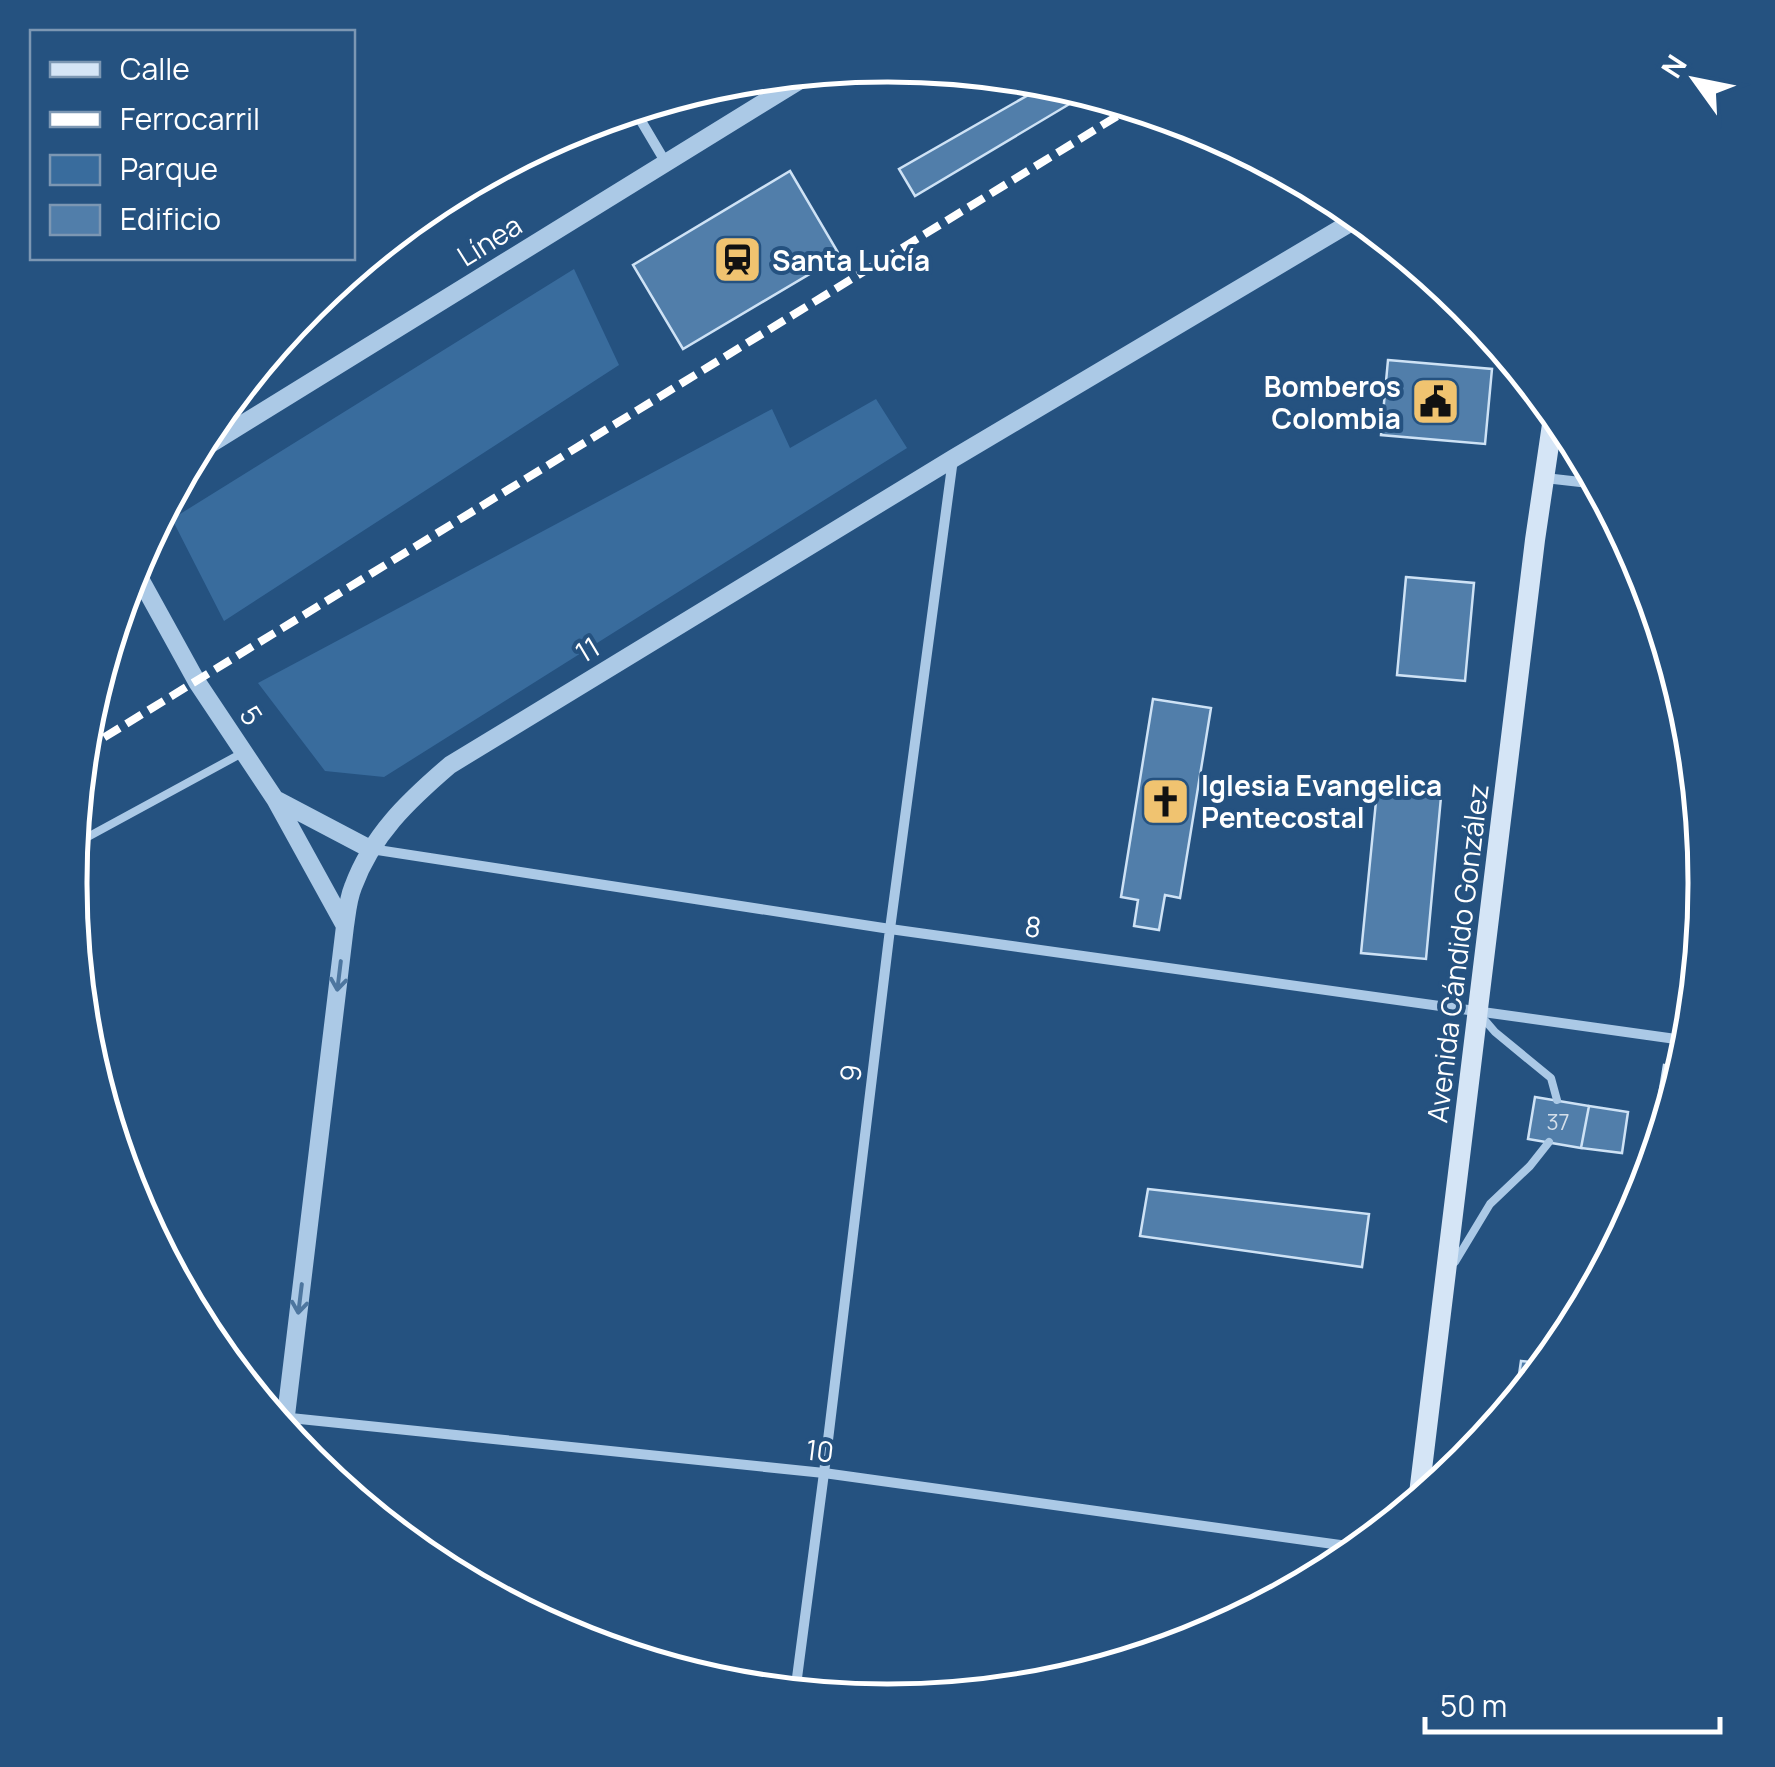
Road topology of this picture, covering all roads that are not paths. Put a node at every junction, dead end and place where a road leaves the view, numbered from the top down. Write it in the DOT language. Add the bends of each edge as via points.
graph roads {
  1 [pos="786,89"];
  2 [pos="641,122"];
  3 [pos="666,163"];
  4 [pos="1346,226"];
  5 [pos="1551,434"];
  6 [pos="222,437"];
  7 [pos="954,458"];
  8 [pos="1545,478"];
  9 [pos="1580,482"];
  10 [pos="144,585"];
  11 [pos="244,752"];
  12 [pos="275,799"];
  13 [pos="88,836"];
  14 [pos="370,849"];
  15 [pos="344,926"];
  16 [pos="890,929"];
  17 [pos="1477,1011"];
  18 [pos="1673,1039"];
  19 [pos="1557,1100"];
  20 [pos="1549,1142"];
  21 [pos="1445,1278"];
  22 [pos="282,1408"];
  23 [pos="296,1423"];
  24 [pos="824,1473"];
  25 [pos="1420,1482"];
  26 [pos="1340,1545"];
  27 [pos="796,1679"];
  1 -- 3 [label="street, Línea"];
  2 -- 3 [label="street"];
  3 -- 6 [label="street, Línea"];
  4 -- 7 [label="street, 11"];
  5 -- 8 [label="main road, Avenida Cándido González"];
  7 -- 14 [label="street, 11" via="450,766 405,804"];
  7 -- 16 [label="street, 9"];
  8 -- 9 [label="street"];
  8 -- 17 [label="main road, Avenida Cándido González"];
  10 -- 11 [label="street, 5"];
  11 -- 12 [label="street, 5"];
  11 -- 13 [label="lane"];
  12 -- 14 [label="street, 5"];
  12 -- 15 [label="street"];
  14 -- 15 [label="street, 11"];
  14 -- 16 [label="street, 8"];
  15 -- 22 [label="street, 11, one-way"];
  16 -- 17 [label="street, 8"];
  16 -- 24 [label="street, 9"];
  17 -- 18 [label="street, 8"];
  17 -- 19 [label="lane" via="1550,1078"];
  17 -- 21 [label="main road, Avenida Cándido González"];
  20 -- 21 [label="lane" via="1490,1204"];
  21 -- 25 [label="main road, Avenida Cándido González"];
  23 -- 24 [label="street, 10"];
  24 -- 26 [label="street, 10"];
  24 -- 27 [label="street, 9"];
}
